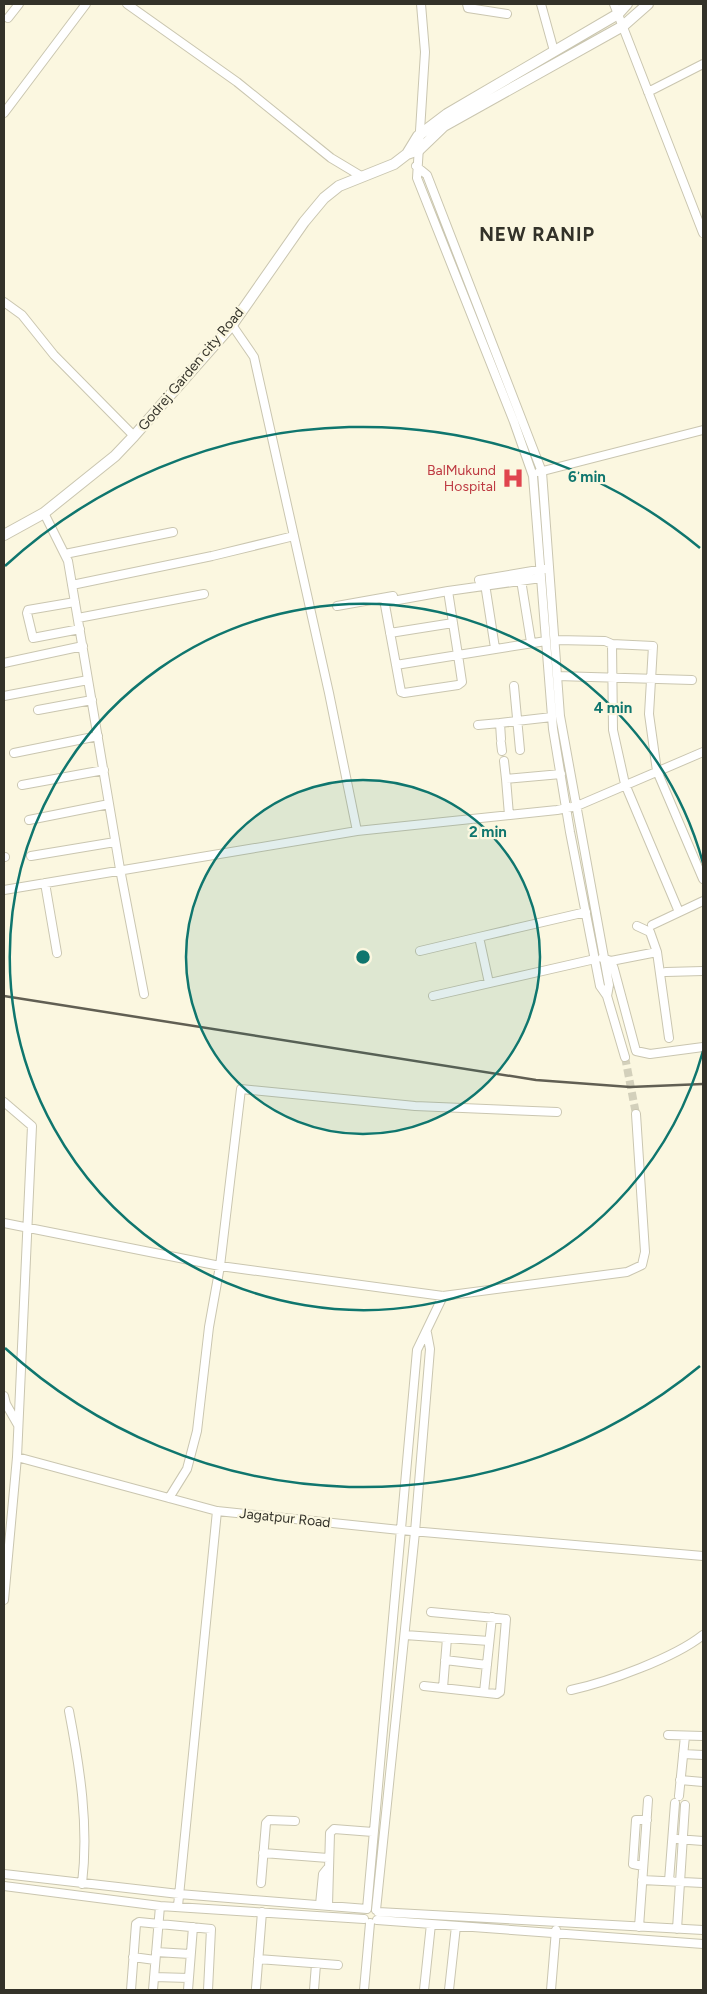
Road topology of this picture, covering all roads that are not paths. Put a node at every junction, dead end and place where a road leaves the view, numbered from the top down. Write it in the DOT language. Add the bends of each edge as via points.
graph roads {
  1 [pos="19,4"];
  2 [pos="86,4"];
  3 [pos="127,4"];
  4 [pos="421,4"];
  5 [pos="467,4"];
  6 [pos="541,4"];
  7 [pos="614,4"];
  8 [pos="627,4"];
  9 [pos="648,4"];
  10 [pos="489,7"];
  11 [pos="507,14"];
  12 [pos="618,14"];
  13 [pos="8,18"];
  14 [pos="623,26"];
  15 [pos="554,52"];
  16 [pos="703,64"];
  17 [pos="648,92"];
  18 [pos="4,113"];
  19 [pos="418,136"];
  20 [pos="419,150"];
  21 [pos="406,154"];
  22 [pos="416,166"];
  23 [pos="361,176"];
  24 [pos="703,233"];
  25 [pos="4,302"];
  26 [pos="232,325"];
  27 [pos="703,430"];
  28 [pos="134,436"];
  29 [pos="542,472"];
  30 [pos="532,474"];
  31 [pos="44,513"];
  32 [pos="173,532"];
  33 [pos="4,535"];
  34 [pos="294,536"];
  35 [pos="65,554"];
  36 [pos="550,567"];
  37 [pos="541,574"];
  38 [pos="521,580"];
  39 [pos="72,584"];
  40 [pos="485,584"];
  41 [pos="448,591"];
  42 [pos="204,594"];
  43 [pos="75,602"];
  44 [pos="337,606"];
  45 [pos="78,618"];
  46 [pos="453,623"];
  47 [pos="80,629"];
  48 [pos="390,633"];
  49 [pos="556,640"];
  50 [pos="546,641"];
  51 [pos="531,642"];
  52 [pos="612,644"];
  53 [pos="83,646"];
  54 [pos="495,648"];
  55 [pos="458,654"];
  56 [pos="4,663"];
  57 [pos="396,665"];
  58 [pos="557,676"];
  59 [pos="611,678"];
  60 [pos="651,679"];
  61 [pos="88,680"];
  62 [pos="692,680"];
  63 [pos="514,686"];
  64 [pos="4,696"];
  65 [pos="92,700"];
  66 [pos="38,710"];
  67 [pos="552,717"];
  68 [pos="517,721"];
  69 [pos="500,723"];
  70 [pos="478,725"];
  71 [pos="98,736"];
  72 [pos="501,744"];
  73 [pos="520,750"];
  74 [pos="14,752"];
  75 [pos="703,752"];
  76 [pos="504,761"];
  77 [pos="104,770"];
  78 [pos="658,771"];
  79 [pos="561,774"];
  80 [pos="506,780"];
  81 [pos="625,784"];
  82 [pos="22,785"];
  83 [pos="109,804"];
  84 [pos="576,806"];
  85 [pos="566,808"];
  86 [pos="509,815"];
  87 [pos="29,820"];
  88 [pos="357,831"];
  89 [pos="116,842"];
  90 [pos="31,856"];
  91 [pos="120,869"];
  92 [pos="703,879"];
  93 [pos="45,883"];
  94 [pos="4,890"];
  95 [pos="703,901"];
  96 [pos="586,912"];
  97 [pos="679,912"];
  98 [pos="652,925"];
  99 [pos="637,926"];
  100 [pos="479,937"];
  101 [pos="420,951"];
  102 [pos="656,952"];
  103 [pos="57,953"];
  104 [pos="599,958"];
  105 [pos="611,961"];
  106 [pos="703,971"];
  107 [pos="666,972"];
  108 [pos="489,983"];
  109 [pos="144,994"];
  110 [pos="433,996"];
  111 [pos="669,1038"];
  112 [pos="703,1047"];
  113 [pos="625,1057"];
  114 [pos="4,1102"];
  115 [pos="557,1112"];
  116 [pos="636,1114"];
  117 [pos="6,1223"];
  118 [pos="27,1228"];
  119 [pos="4,1232"];
  120 [pos="220,1266"];
  121 [pos="443,1296"];
  122 [pos="427,1333"];
  123 [pos="4,1396"];
  124 [pos="411,1411"];
  125 [pos="425,1413"];
  126 [pos="18,1425"];
  127 [pos="16,1457"];
  128 [pos="169,1498"];
  129 [pos="217,1511"];
  130 [pos="400,1530"];
  131 [pos="415,1532"];
  132 [pos="703,1556"];
  133 [pos="4,1598"];
  134 [pos="432,1612"];
  135 [pos="492,1617"];
  136 [pos="703,1635"];
  137 [pos="405,1636"];
  138 [pos="447,1638"];
  139 [pos="489,1641"];
  140 [pos="445,1660"];
  141 [pos="487,1665"];
  142 [pos="424,1686"];
  143 [pos="443,1688"];
  144 [pos="571,1690"];
  145 [pos="484,1692"];
  146 [pos="69,1710"];
  147 [pos="668,1735"];
  148 [pos="685,1736"];
  149 [pos="703,1736"];
  150 [pos="683,1754"];
  151 [pos="703,1755"];
  152 [pos="680,1780"];
  153 [pos="703,1782"];
  154 [pos="648,1800"];
  155 [pos="685,1805"];
  156 [pos="295,1821"];
  157 [pos="372,1832"];
  158 [pos="673,1838"];
  159 [pos="682,1839"];
  160 [pos="703,1840"];
  161 [pos="263,1853"];
  162 [pos="328,1858"];
  163 [pos="4,1874"];
  164 [pos="642,1880"];
  165 [pos="669,1881"];
  166 [pos="679,1882"];
  167 [pos="703,1883"];
  168 [pos="82,1884"];
  169 [pos="261,1884"];
  170 [pos="4,1886"];
  171 [pos="179,1894"];
  172 [pos="324,1905"];
  173 [pos="160,1906"];
  174 [pos="178,1906"];
  175 [pos="367,1908"];
  176 [pos="262,1912"];
  177 [pos="373,1917"];
  178 [pos="557,1922"];
  179 [pos="158,1924"];
  180 [pos="431,1924"];
  181 [pos="192,1926"];
  182 [pos="456,1926"];
  183 [pos="639,1927"];
  184 [pos="677,1928"];
  185 [pos="703,1930"];
  186 [pos="556,1933"];
  187 [pos="703,1944"];
  188 [pos="190,1954"];
  189 [pos="156,1956"];
  190 [pos="133,1957"];
  191 [pos="258,1960"];
  192 [pos="316,1964"];
  193 [pos="338,1965"];
  194 [pos="154,1977"];
  195 [pos="188,1978"];
  196 [pos="256,1988"];
  197 [pos="134,1990"];
  198 [pos="153,1990"];
  199 [pos="188,1990"];
  200 [pos="208,1990"];
  201 [pos="314,1990"];
  202 [pos="364,1990"];
  203 [pos="424,1990"];
  204 [pos="449,1990"];
  205 [pos="551,1990"];
  1 -- 13 [label="street"];
  2 -- 18 [label="street"];
  3 -- 23 [label="street" via="236,82 331,158"];
  4 -- 19 [label="street" via="425,52"];
  5 -- 10 [label="street" via="468,8"];
  6 -- 15 [label="street"];
  7 -- 12 [label="street"];
  8 -- 12 [label="main road"];
  9 -- 14 [label="main road"];
  10 -- 11 [label="street"];
  12 -- 14 [label="street"];
  12 -- 15 [label="main road"];
  14 -- 17 [label="street"];
  14 -- 20 [label="main road" via="444,126"];
  15 -- 19 [label="main road" via="448,114"];
  16 -- 17 [label="street"];
  17 -- 24 [label="street"];
  19 -- 20 [label="street"];
  19 -- 21 [label="main road"];
  20 -- 21 [label="main road"];
  20 -- 22 [label="street"];
  21 -- 23 [label="main road, Godrej Garden city Road" via="394,164"];
  22 -- 29 [label="street" via="427,175"];
  22 -- 30 [label="street" via="417,178"];
  23 -- 26 [label="main road, Godrej Garden city Road" via="339,186 324,198"];
  25 -- 28 [label="street" via="22,316 54,355"];
  26 -- 28 [label="main road, Godrej Garden city Road"];
  26 -- 34 [label="street" via="254,357"];
  27 -- 29 [label="street"];
  28 -- 31 [label="main road, Godrej Garden city Road"];
  29 -- 30 [label="street"];
  29 -- 36 [label="street"];
  30 -- 37 [label="street"];
  31 -- 33 [label="main road, Godrej Garden city Road"];
  31 -- 35 [label="street"];
  32 -- 35 [label="street"];
  34 -- 39 [label="street"];
  34 -- 88 [label="street"];
  35 -- 39 [label="street"];
  36 -- 37 [label="street"];
  36 -- 49 [label="street"];
  37 -- 38 [label="street"];
  37 -- 44 [label="street"];
  37 -- 50 [label="street"];
  38 -- 40 [label="street"];
  38 -- 51 [label="street"];
  39 -- 43 [label="street"];
  40 -- 41 [label="street"];
  40 -- 54 [label="street"];
  41 -- 46 [label="street"];
  41 -- 48 [label="street" via="385,603"];
  42 -- 45 [label="street"];
  43 -- 45 [label="street"];
  43 -- 47 [label="street" via="28,610 27,613 33,638"];
  45 -- 47 [label="street"];
  46 -- 48 [label="street"];
  46 -- 55 [label="street"];
  47 -- 53 [label="street"];
  48 -- 57 [label="street"];
  49 -- 52 [label="street"];
  49 -- 58 [label="street"];
  50 -- 51 [label="street"];
  50 -- 67 [label="street"];
  51 -- 54 [label="street"];
  52 -- 59 [label="street"];
  52 -- 60 [label="street" via="653,646"];
  53 -- 56 [label="street"];
  53 -- 61 [label="street"];
  54 -- 55 [label="street"];
  55 -- 57 [label="street"];
  55 -- 57 [label="street" via="462,682 458,685 403,693"];
  58 -- 59 [label="street"];
  58 -- 84 [label="street" via="560,716"];
  59 -- 60 [label="street"];
  59 -- 81 [label="street" via="613,730"];
  60 -- 62 [label="street"];
  60 -- 78 [label="street" via="649,714"];
  61 -- 64 [label="street"];
  61 -- 65 [label="street"];
  63 -- 68 [label="street"];
  65 -- 66 [label="street"];
  65 -- 71 [label="street"];
  67 -- 68 [label="street"];
  67 -- 79 [label="street"];
  68 -- 69 [label="street"];
  68 -- 73 [label="street"];
  69 -- 70 [label="street"];
  69 -- 72 [label="street"];
  71 -- 74 [label="street"];
  71 -- 77 [label="street"];
  75 -- 78 [label="street"];
  76 -- 80 [label="street"];
  77 -- 82 [label="street"];
  77 -- 83 [label="street"];
  78 -- 81 [label="street"];
  78 -- 92 [label="street"];
  79 -- 80 [label="street"];
  79 -- 85 [label="street"];
  80 -- 86 [label="street"];
  81 -- 84 [label="street"];
  81 -- 97 [label="street"];
  83 -- 87 [label="street"];
  83 -- 89 [label="street"];
  84 -- 85 [label="street"];
  84 -- 104 [label="street"];
  85 -- 86 [label="street"];
  85 -- 96 [label="street"];
  86 -- 88 [label="street"];
  88 -- 91 [label="street"];
  89 -- 90 [label="street"];
  89 -- 91 [label="street"];
  91 -- 93 [label="street"];
  91 -- 109 [label="street"];
  93 -- 94 [label="street"];
  93 -- 103 [label="street"];
  95 -- 97 [label="street"];
  96 -- 100 [label="street"];
  96 -- 104 [label="street"];
  97 -- 98 [label="street"];
  99 -- 102 [label="street" via="650,932"];
  100 -- 101 [label="street"];
  100 -- 108 [label="street"];
  102 -- 105 [label="street"];
  102 -- 111 [label="street"];
  104 -- 105 [label="street"];
  104 -- 108 [label="street"];
  104 -- 113 [label="street" via="609,985 606,996"];
  105 -- 112 [label="street" via="636,1051 650,1054"];
  106 -- 107 [label="street"];
  108 -- 110 [label="street"];
  114 -- 118 [label="street" via="32,1126"];
  115 -- 120 [label="street" via="415,1106 240,1089"];
  116 -- 121 [label="street" via="645,1252 642,1265 627,1272"];
  117 -- 118 [label="street"];
  117 -- 119 [label="street"];
  118 -- 120 [label="street"];
  118 -- 126 [label="street"];
  120 -- 121 [label="street"];
  120 -- 128 [label="street" via="197,1431 187,1469"];
  121 -- 122 [label="street"];
  122 -- 124 [label="street" via="417,1350"];
  122 -- 125 [label="street" via="430,1349"];
  123 -- 126 [label="street"];
  124 -- 125 [label="street"];
  124 -- 130 [label="street"];
  125 -- 131 [label="street"];
  126 -- 127 [label="street"];
  127 -- 128 [label="street, Jagatpur Road"];
  127 -- 133 [label="street"];
  128 -- 129 [label="street, Jagatpur Road"];
  129 -- 130 [label="street, Jagatpur Road"];
  129 -- 171 [label="street"];
  130 -- 131 [label="street, Jagatpur Road"];
  130 -- 157 [label="street"];
  131 -- 132 [label="street, Jagatpur Road"];
  131 -- 137 [label="street"];
  134 -- 135 [label="street"];
  135 -- 139 [label="street"];
  135 -- 145 [label="street" via="506,1620 500,1692"];
  136 -- 144 [label="street" via="688,1647 598,1684"];
  137 -- 138 [label="street"];
  137 -- 177 [label="street"];
  138 -- 139 [label="street"];
  138 -- 140 [label="street"];
  139 -- 141 [label="street"];
  140 -- 141 [label="street"];
  140 -- 143 [label="street"];
  141 -- 145 [label="street"];
  142 -- 143 [label="street"];
  143 -- 145 [label="street"];
  146 -- 168 [label="street" via="86,1829"];
  147 -- 148 [label="street"];
  148 -- 149 [label="street"];
  148 -- 150 [label="street"];
  150 -- 151 [label="street"];
  150 -- 152 [label="street"];
  152 -- 153 [label="street"];
  152 -- 158 [label="street"];
  154 -- 164 [label="street"];
  155 -- 159 [label="street"];
  156 -- 161 [label="street" via="267,1820"];
  157 -- 162 [label="street" via="332,1831"];
  157 -- 175 [label="street"];
  158 -- 159 [label="street"];
  158 -- 165 [label="street"];
  159 -- 160 [label="street"];
  159 -- 166 [label="street"];
  161 -- 162 [label="street"];
  161 -- 169 [label="street"];
  162 -- 172 [label="street" via="323,1874"];
  163 -- 168 [label="street"];
  164 -- 165 [label="street"];
  164 -- 183 [label="street"];
  165 -- 166 [label="street"];
  166 -- 167 [label="street"];
  166 -- 184 [label="street"];
  168 -- 171 [label="street"];
  170 -- 173 [label="street"];
  171 -- 172 [label="street"];
  171 -- 174 [label="street"];
  172 -- 175 [label="street"];
  173 -- 174 [label="street"];
  173 -- 179 [label="street"];
  174 -- 176 [label="street"];
  175 -- 177 [label="street" via="364,1912"];
  176 -- 177 [label="street"];
  176 -- 191 [label="street"];
  177 -- 178 [label="street"];
  177 -- 180 [label="street"];
  177 -- 202 [label="street"];
  178 -- 183 [label="street"];
  178 -- 186 [label="street"];
  179 -- 181 [label="street"];
  179 -- 189 [label="street"];
  179 -- 190 [label="street" via="136,1924"];
  180 -- 182 [label="street"];
  180 -- 203 [label="street"];
  181 -- 188 [label="street"];
  181 -- 200 [label="street" via="211,1929"];
  182 -- 186 [label="street"];
  182 -- 204 [label="street"];
  183 -- 184 [label="street"];
  184 -- 185 [label="street"];
  186 -- 187 [label="street"];
  186 -- 205 [label="street"];
  188 -- 189 [label="street"];
  188 -- 195 [label="street"];
  189 -- 190 [label="street"];
  189 -- 194 [label="street"];
  190 -- 197 [label="street"];
  191 -- 192 [label="street"];
  191 -- 196 [label="street"];
  192 -- 193 [label="street"];
  192 -- 201 [label="street"];
  194 -- 195 [label="street"];
  194 -- 198 [label="street"];
  195 -- 199 [label="street"];
}
